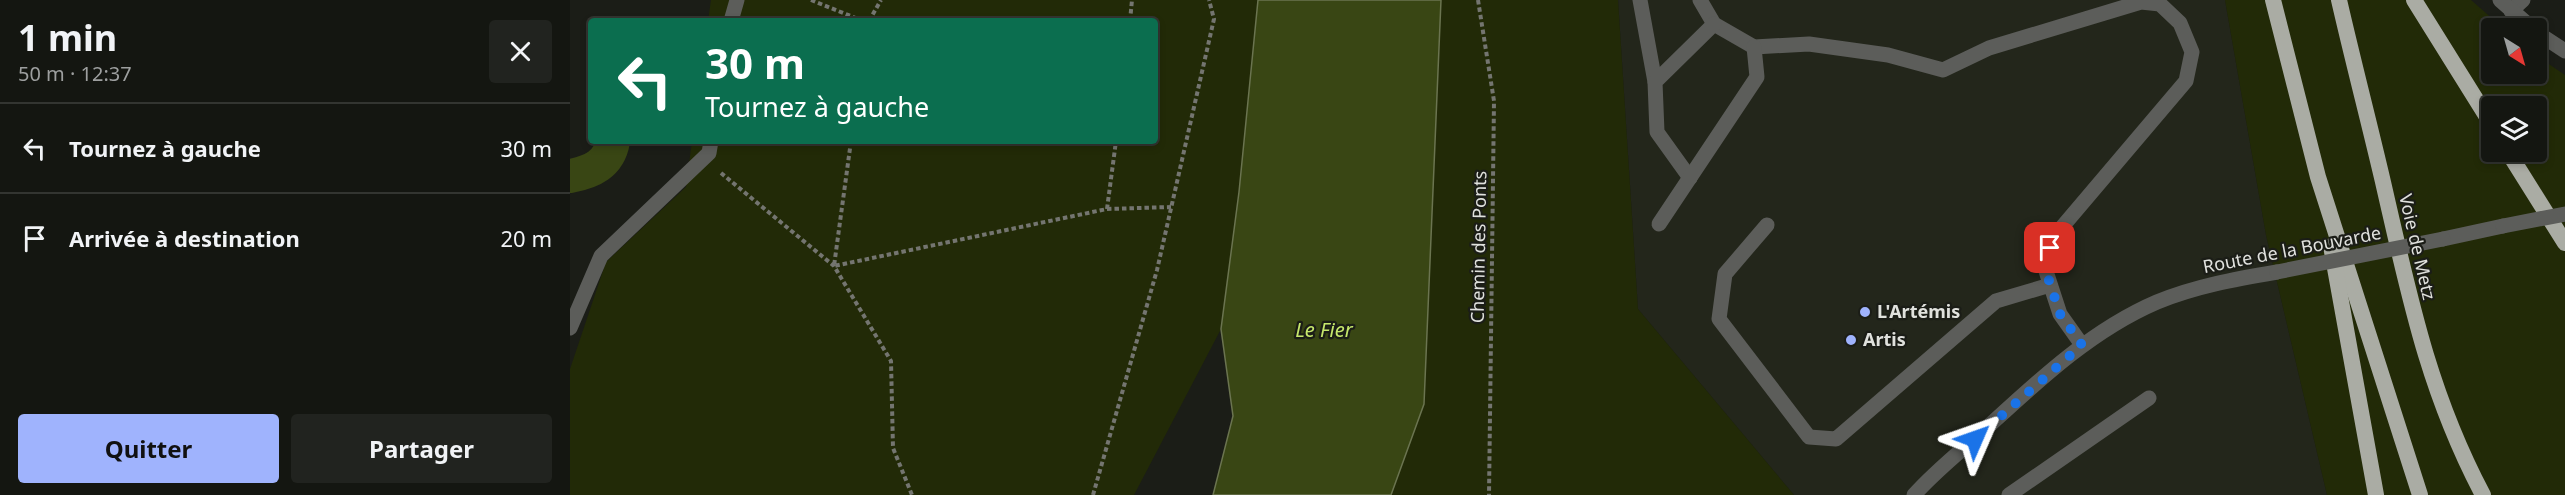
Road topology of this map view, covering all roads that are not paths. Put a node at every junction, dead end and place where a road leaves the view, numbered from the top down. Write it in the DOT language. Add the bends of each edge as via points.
graph roads {
  1 [pos="737,0"];
  2 [pos="1640,0"];
  3 [pos="1700,0"];
  4 [pos="2273,0"];
  5 [pos="2339,0"];
  6 [pos="2414,0"];
  7 [pos="2523,0"];
  8 [pos="2505,6"];
  9 [pos="732,18"];
  10 [pos="2520,18"];
  11 [pos="1714,24"];
  12 [pos="2547,39"];
  13 [pos="1754,47"];
  14 [pos="2565,51"];
  15 [pos="1655,82"];
  16 [pos="2481,107"];
  17 [pos="711,144"];
  18 [pos="2514,162"];
  19 [pos="2318,177"];
  20 [pos="1690,178"];
  21 [pos="2565,214"];
  22 [pos="1659,224"];
  23 [pos="1767,225"];
  24 [pos="2565,243"];
  25 [pos="2050,285"];
  26 [pos="570,328"];
  27 [pos="2082,345"];
  28 [pos="2150,398"];
  29 [pos="1914,495"];
  30 [pos="2009,495"];
  31 [pos="2376,495"];
  32 [pos="2420,495"];
  33 [pos="2483,495"];
  1 -- 9 [label="street"];
  2 -- 15 [label="street"];
  3 -- 11 [label="street"];
  4 -- 19 [label="highway"];
  5 -- 33 [label="highway, Voie de Metz" via="2407,296 2429,372"];
  6 -- 16 [label="highway"];
  7 -- 8 [label="street"];
  8 -- 10 [label="street"];
  11 -- 13 [label="street"];
  11 -- 15 [label="street"];
  12 -- 14 [label="street"];
  13 -- 20 [label="street" via="1757,77"];
  13 -- 25 [label="street" via="1809,44 1888,55 1943,70 1989,48 2119,8 2141,2 2160,4 2180,23 2193,52 2186,81 2057,232 2043,262"];
  15 -- 20 [label="street" via="1657,132"];
  17 -- 26 [label="street" via="710,153 601,256"];
  18 -- 24 [label="highway"];
  19 -- 31 [label="highway"];
  19 -- 32 [label="highway"];
  20 -- 22 [label="street"];
  21 -- 27 [label="street, Route de la Bouvarde, bridge" via="2218,282 2160,301"];
  23 -- 25 [label="street" via="1725,274 1719,319 1809,437 1836,439 1996,301"];
  25 -- 27 [label="street" via="2060,314"];
  27 -- 29 [label="street, Route de la Bouvarde"];
  28 -- 30 [label="street"];
}
